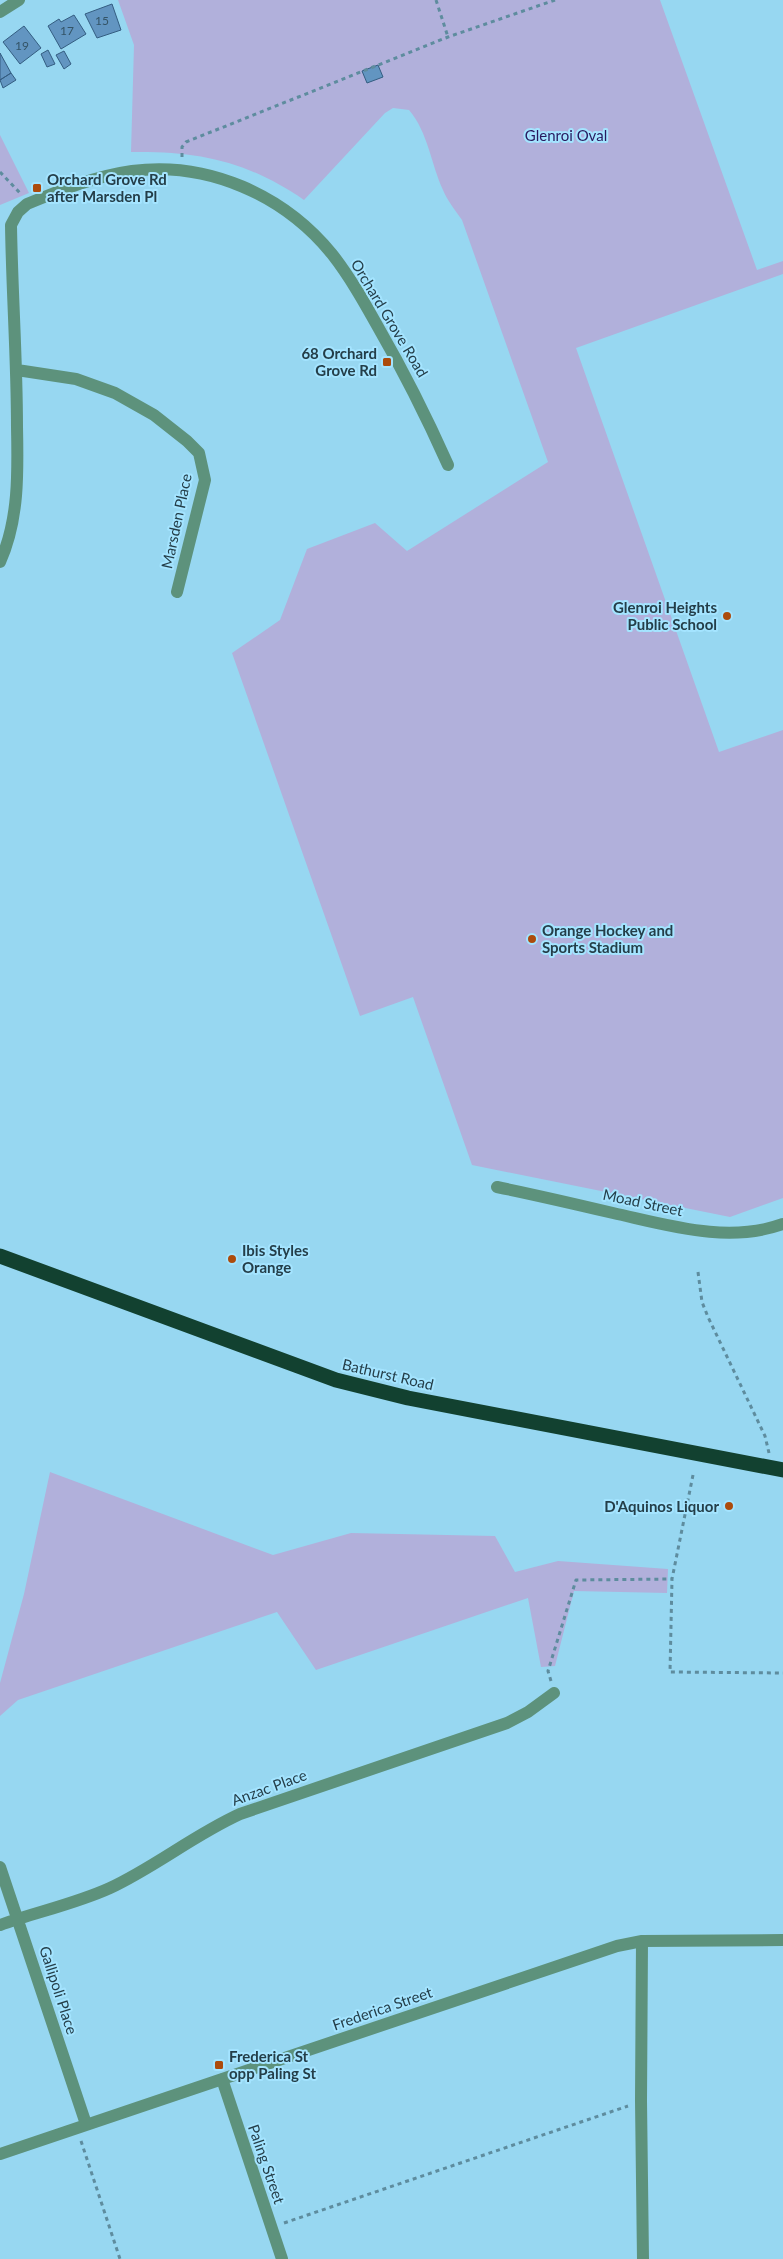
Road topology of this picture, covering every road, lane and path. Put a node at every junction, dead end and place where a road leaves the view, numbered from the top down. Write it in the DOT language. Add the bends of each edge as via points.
graph roads {
  1 [pos="19,0"];
  2 [pos="436,0"];
  3 [pos="555,0"];
  4 [pos="0,12"];
  5 [pos="448,37"];
  6 [pos="182,170"];
  7 [pos="0,172"];
  8 [pos="27,204"];
  9 [pos="6,252"];
  10 [pos="17,370"];
  11 [pos="448,465"];
  12 [pos="0,562"];
  13 [pos="177,592"];
  14 [pos="497,1187"];
  15 [pos="783,1224"];
  16 [pos="0,1256"];
  17 [pos="698,1272"];
  18 [pos="776,1469"];
  19 [pos="693,1475"];
  20 [pos="672,1579"];
  21 [pos="783,1672"];
  22 [pos="554,1692"];
  23 [pos="0,1867"];
  24 [pos="18,1919"];
  25 [pos="0,1925"];
  26 [pos="783,1940"];
  27 [pos="642,1941"];
  28 [pos="222,2079"];
  29 [pos="641,2101"];
  30 [pos="81,2126"];
  31 [pos="0,2154"];
  32 [pos="272,2228"];
  33 [pos="120,2259"];
  34 [pos="282,2259"];
  35 [pos="643,2259"];
  1 -- 4 [label="street"];
  2 -- 5 [label="path"];
  3 -- 5 [label="path"];
  5 -- 6 [label="path" via="186,142 182,148"];
  6 -- 8 [label="street, Orchard Grove Road" via="112,174"];
  6 -- 11 [label="street, Orchard Grove Road" via="226,180 263,196 287,211 321,242 348,276 416,394"];
  7 -- 8 [label="path" via="18,189"];
  8 -- 9 [label="street" via="11,225"];
  9 -- 10 [label="street"];
  10 -- 12 [label="street" via="16,495"];
  10 -- 13 [label="street, Marsden Place" via="76,379 115,393 154,415 199,453 205,480"];
  14 -- 15 [label="street, Moad Street" via="716,1233 741,1234"];
  16 -- 18 [label="highway, Bathurst Road" via="336,1380 408,1398"];
  17 -- 18 [label="path" via="702,1302 769,1447"];
  19 -- 20 [label="path"];
  20 -- 21 [label="path" via="670,1672"];
  20 -- 22 [label="path" via="576,1580 548,1671"];
  22 -- 24 [label="street, Anzac Place" via="507,1723 240,1814 201,1833 108,1890"];
  23 -- 24 [label="street, Gallipoli Place"];
  24 -- 25 [label="street, Anzac Place"];
  24 -- 30 [label="street, Gallipoli Place"];
  26 -- 27 [label="street, Frederica Street"];
  27 -- 28 [label="street, Frederica Street" via="617,1946"];
  27 -- 29 [label="street"];
  28 -- 30 [label="street, Frederica Street"];
  28 -- 32 [label="street, Paling Street"];
  29 -- 32 [label="path"];
  29 -- 35 [label="street"];
  30 -- 31 [label="street, Frederica Street"];
  30 -- 33 [label="path"];
  32 -- 34 [label="street, Paling Street"];
}
